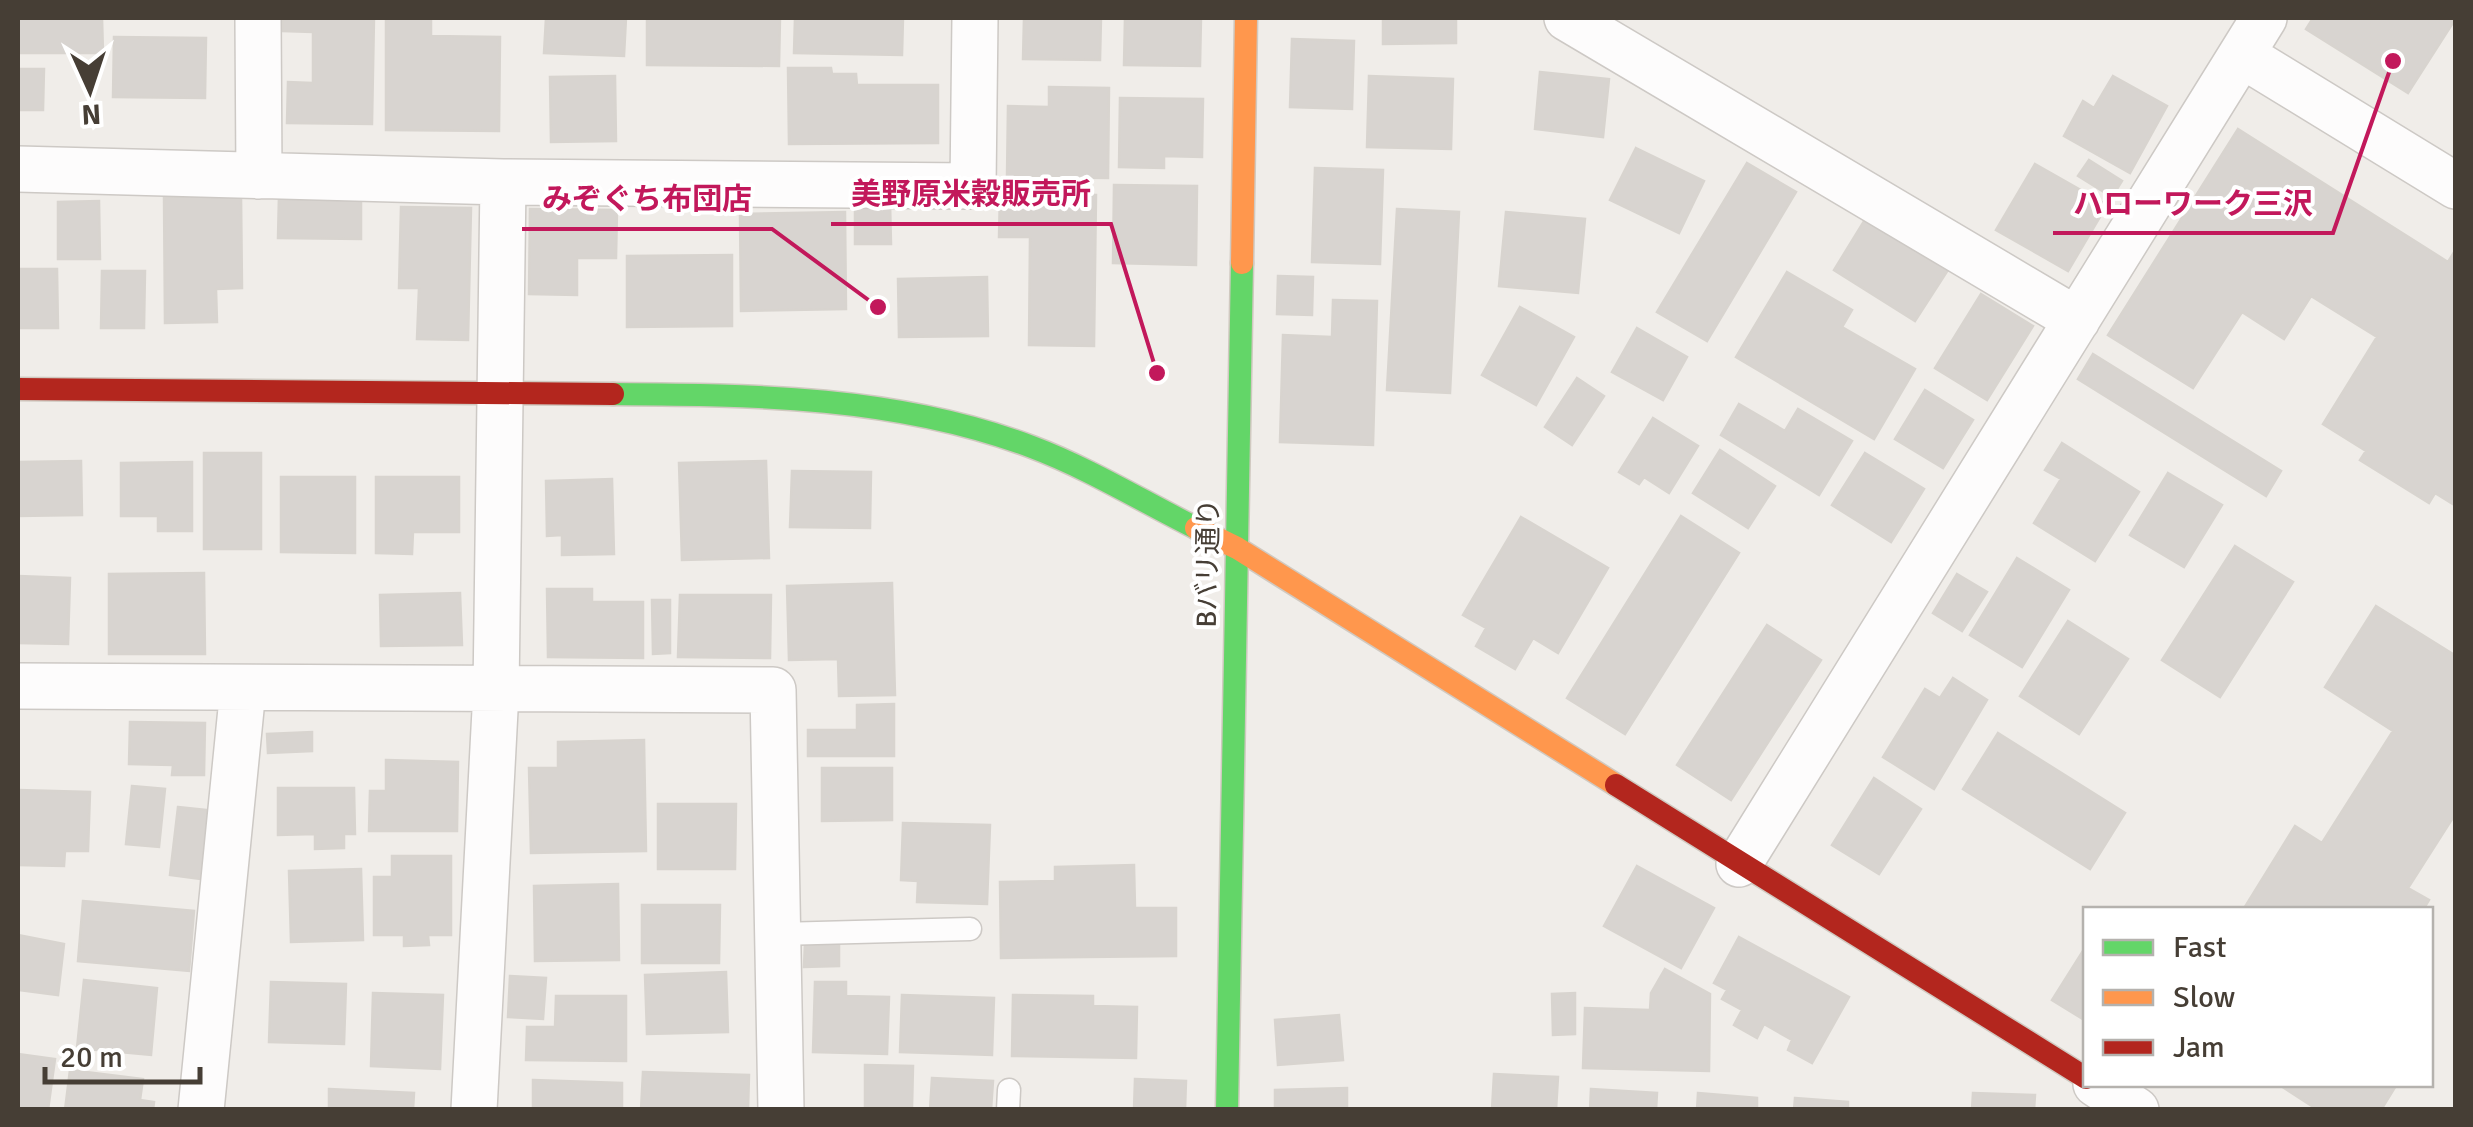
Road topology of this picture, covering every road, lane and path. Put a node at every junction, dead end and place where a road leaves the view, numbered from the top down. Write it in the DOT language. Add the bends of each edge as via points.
graph roads {
  1 [pos="258,18"];
  2 [pos="975,18"];
  3 [pos="1246,18"];
  4 [pos="1567,18"];
  5 [pos="2253,36"];
  6 [pos="18,169"];
  7 [pos="258,176"];
  8 [pos="503,182"];
  9 [pos="2456,186"];
  10 [pos="2077,320"];
  11 [pos="18,389"];
  12 [pos="503,394"];
  13 [pos="1237,548"];
  14 [pos="18,686"];
  15 [pos="243,689"];
  16 [pos="496,691"];
  17 [pos="1739,864"];
  18 [pos="970,929"];
  19 [pos="779,934"];
  20 [pos="2083,1076"];
  21 [pos="2101,1087"];
  22 [pos="201,1110"];
  23 [pos="474,1110"];
  24 [pos="781,1110"];
  25 [pos="1227,1110"];
  26 [pos="2136,1110"];
  1 -- 7 [label="street"];
  2 -- 8 [label="street" via="973,186"];
  3 -- 13 [label="street, Bバリ通り"];
  4 -- 10 [label="street"];
  5 -- 9 [label="street"];
  5 -- 10 [label="street"];
  6 -- 7 [label="street"];
  7 -- 8 [label="street"];
  8 -- 12 [label="street"];
  10 -- 17 [label="street"];
  11 -- 12 [label="street"];
  12 -- 13 [label="street" via="775,395 902,410 1033,448"];
  12 -- 16 [label="street"];
  13 -- 17 [label="street"];
  13 -- 25 [label="street, Bバリ通り"];
  14 -- 15 [label="street"];
  15 -- 16 [label="street"];
  15 -- 22 [label="street"];
  16 -- 19 [label="street" via="773,690"];
  16 -- 23 [label="street"];
  17 -- 20 [label="street"];
  18 -- 19 [label="lane"];
  19 -- 24 [label="street"];
  21 -- 26 [label="street"];
}
